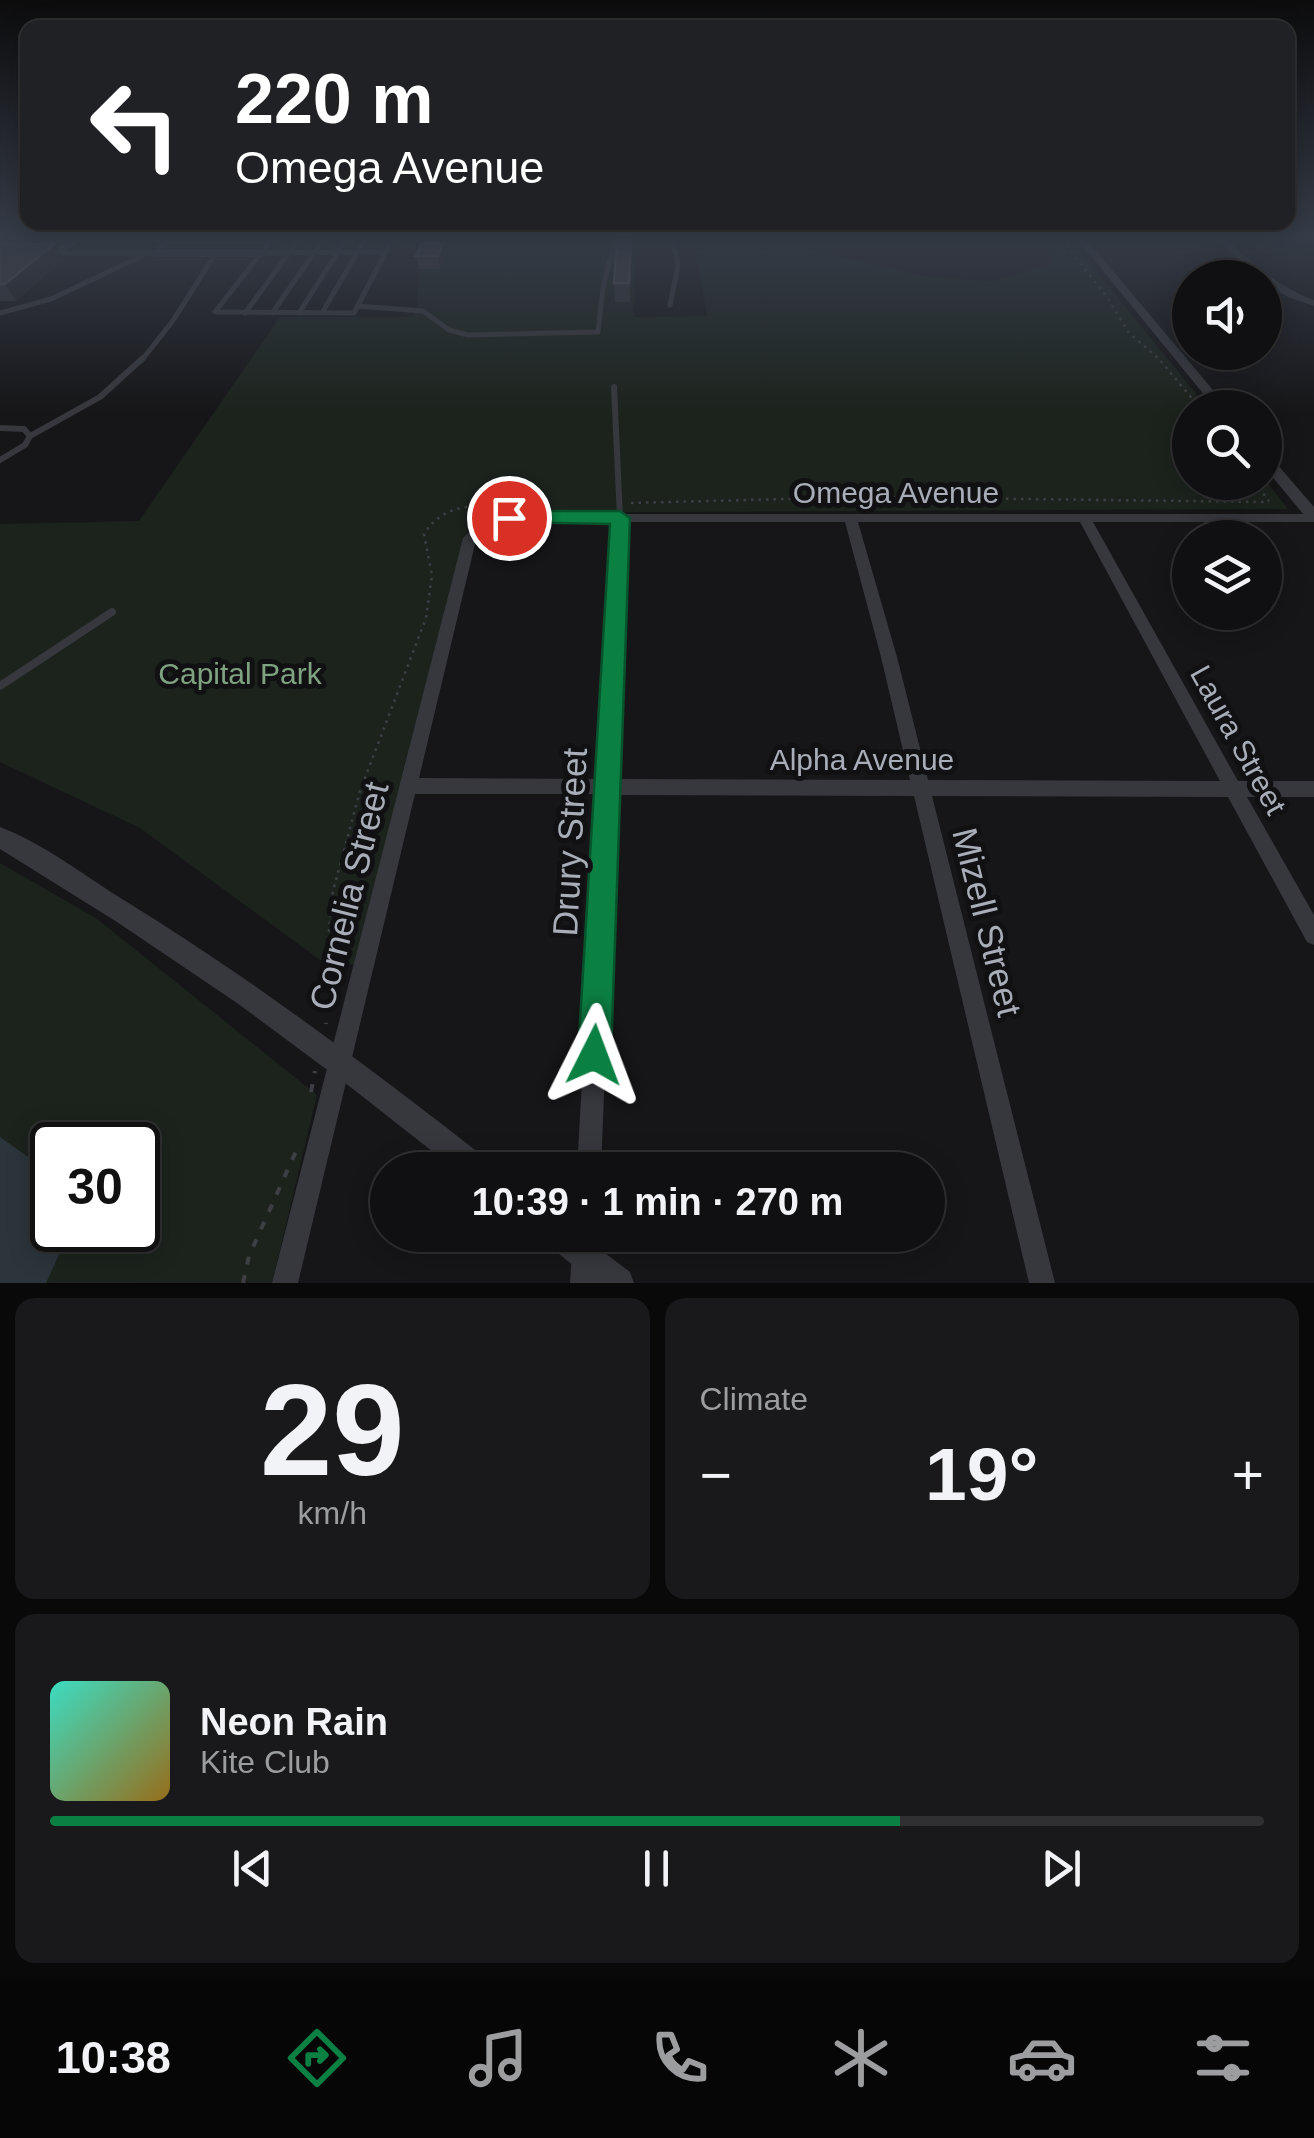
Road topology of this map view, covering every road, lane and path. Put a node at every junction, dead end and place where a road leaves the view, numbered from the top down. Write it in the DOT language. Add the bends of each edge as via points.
graph roads {
  1 [pos="62,294"];
  2 [pos="189,294"];
  3 [pos="229,294"];
  4 [pos="258,294"];
  5 [pos="286,294"];
  6 [pos="311,294"];
  7 [pos="333,294"];
  8 [pos="364,294"];
  9 [pos="605,294"];
  10 [pos="672,294"];
  11 [pos="1101,294"];
  12 [pos="1127,294"];
  13 [pos="670,305"];
  14 [pos="358,306"];
  15 [pos="245,312"];
  16 [pos="273,313"];
  17 [pos="299,313"];
  18 [pos="322,313"];
  19 [pos="0,314"];
  20 [pos="614,388"];
  21 [pos="1185,390"];
  22 [pos="1207,390"];
  23 [pos="0,428"];
  24 [pos="30,436"];
  25 [pos="0,460"];
  26 [pos="1282,479"];
  27 [pos="620,518"];
  28 [pos="850,518"];
  29 [pos="1314,518"];
  30 [pos="1085,519"];
  31 [pos="480,527"];
  32 [pos="112,612"];
  33 [pos="0,686"];
  34 [pos="409,786"];
  35 [pos="608,787"];
  36 [pos="920,788"];
  37 [pos="1234,788"];
  38 [pos="1314,788"];
  39 [pos="0,837"];
  40 [pos="1314,935"];
  41 [pos="342,1060"];
  42 [pos="456,1152"];
  43 [pos="589,1152"];
  44 [pos="584,1258"];
  45 [pos="285,1283"];
  46 [pos="620,1283"];
  47 [pos="1042,1283"];
  1 -- 19 [label="lane"];
  2 -- 24 [label="lane" via="124,380 66,422"];
  3 -- 15 [label="lane" via="215,312"];
  4 -- 15 [label="lane"];
  5 -- 16 [label="lane"];
  6 -- 17 [label="lane"];
  7 -- 18 [label="lane"];
  8 -- 14 [label="lane"];
  9 -- 14 [label="lane" via="598,332 587,335 468,335 423,312"];
  10 -- 13 [label="lane"];
  11 -- 21 [label="path"];
  12 -- 22 [label="street"];
  14 -- 18 [label="lane" via="354,313"];
  15 -- 16 [label="lane"];
  16 -- 17 [label="lane"];
  17 -- 18 [label="lane"];
  20 -- 27 [label="lane"];
  23 -- 24 [label="lane" via="24,428"];
  24 -- 25 [label="lane"];
  26 -- 29 [label="street"];
  27 -- 28 [label="street, Omega Avenue"];
  27 -- 31 [label="street, Omega Avenue" via="498,518"];
  27 -- 35 [label="street, Drury Street"];
  28 -- 30 [label="street, Omega Avenue"];
  28 -- 36 [label="street, Mizell Street"];
  29 -- 30 [label="street, Omega Avenue"];
  30 -- 37 [label="street, Laura Street"];
  31 -- 34 [label="street, Cornelia Street" via="470,538"];
  32 -- 33 [label="lane"];
  34 -- 35 [label="street, Alpha Avenue"];
  34 -- 41 [label="street, Cornelia Street"];
  35 -- 36 [label="street, Alpha Avenue"];
  35 -- 43 [label="street, Drury Street"];
  36 -- 37 [label="street, Alpha Avenue"];
  36 -- 47 [label="street, Mizell Street"];
  37 -- 38 [label="street, Alpha Avenue"];
  37 -- 40 [label="street, Laura Street"];
  39 -- 41 [label="street" via="166,937"];
  41 -- 42 [label="street"];
  41 -- 45 [label="street, Cornelia Street"];
  44 -- 46 [label="street"];
}
